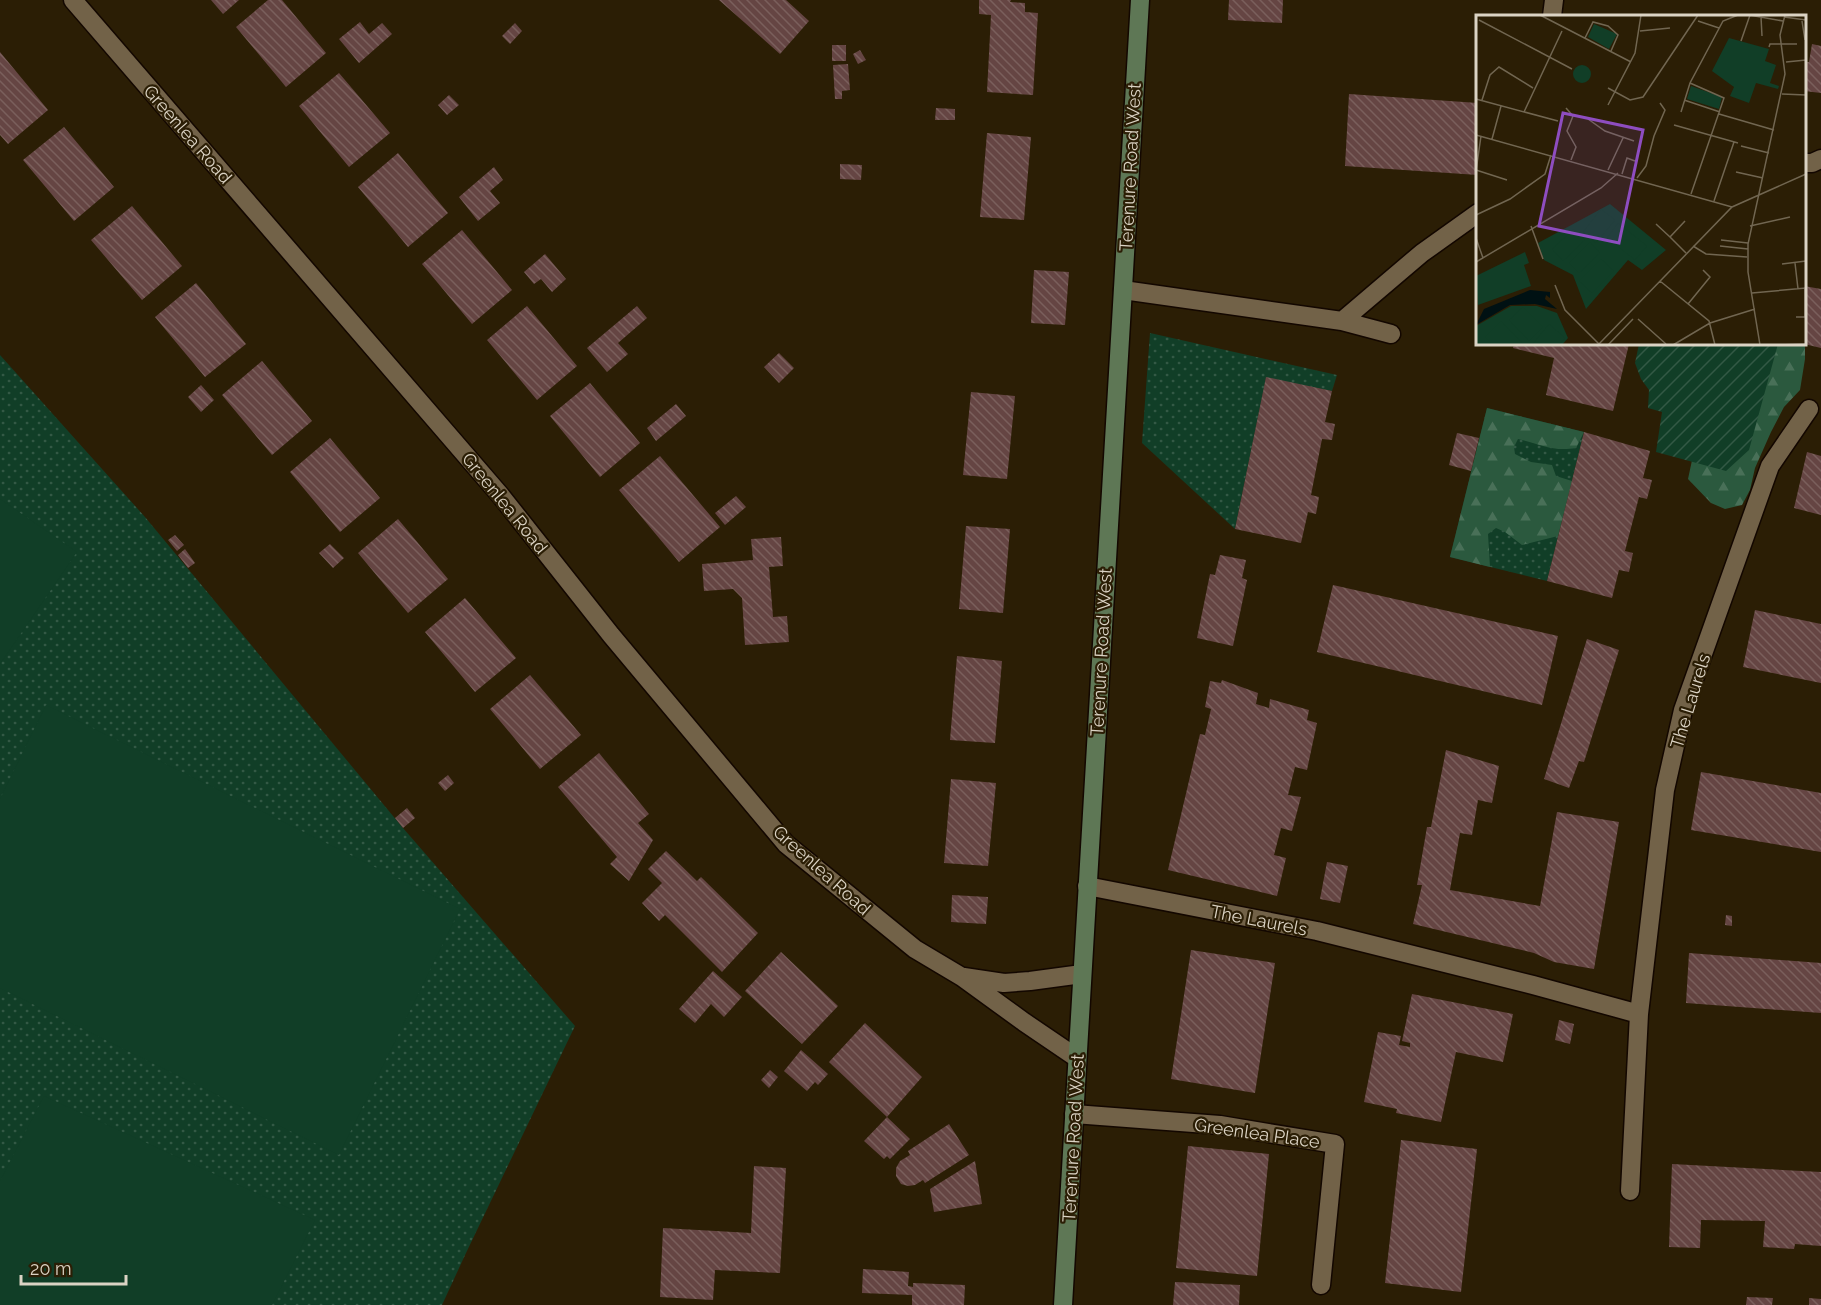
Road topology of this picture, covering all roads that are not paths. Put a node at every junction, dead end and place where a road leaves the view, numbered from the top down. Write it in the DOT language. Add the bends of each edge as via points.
graph roads {
  1 [pos="73,0"];
  2 [pos="1140,0"];
  3 [pos="1554,0"];
  4 [pos="1552,15"];
  5 [pos="1821,159"];
  6 [pos="1806,163"];
  7 [pos="1476,214"];
  8 [pos="1123,290"];
  9 [pos="1342,321"];
  10 [pos="1391,334"];
  11 [pos="1809,409"];
  12 [pos="1087,886"];
  13 [pos="1082,974"];
  14 [pos="962,977"];
  15 [pos="1639,1014"];
  16 [pos="1077,1058"];
  17 [pos="1074,1114"];
  18 [pos="1630,1191"];
  19 [pos="1321,1285"];
  20 [pos="1063,1305"];
  1 -- 14 [label="street, Greenlea Road" via="501,496 786,844 915,949"];
  2 -- 8 [label="main road, Terenure Road West"];
  3 -- 4 [label="street"];
  5 -- 6 [label="street"];
  7 -- 9 [label="street" via="1422,253"];
  8 -- 9 [label="street"];
  8 -- 12 [label="main road, Terenure Road West"];
  9 -- 10 [label="street"];
  11 -- 15 [label="street, The Laurels" via="1770,466 1683,710 1665,790"];
  12 -- 13 [label="main road, Terenure Road West"];
  12 -- 15 [label="street, The Laurels" via="1317,931"];
  13 -- 14 [label="street, Greenlea Road" via="1004,982"];
  13 -- 16 [label="main road, Terenure Road West"];
  14 -- 16 [label="street, Greenlea Road"];
  15 -- 18 [label="street, The Laurels"];
  16 -- 17 [label="main road, Terenure Road West"];
  17 -- 19 [label="street, Greenlea Place" via="1220,1125 1335,1144"];
  17 -- 20 [label="main road, Terenure Road West"];
}
